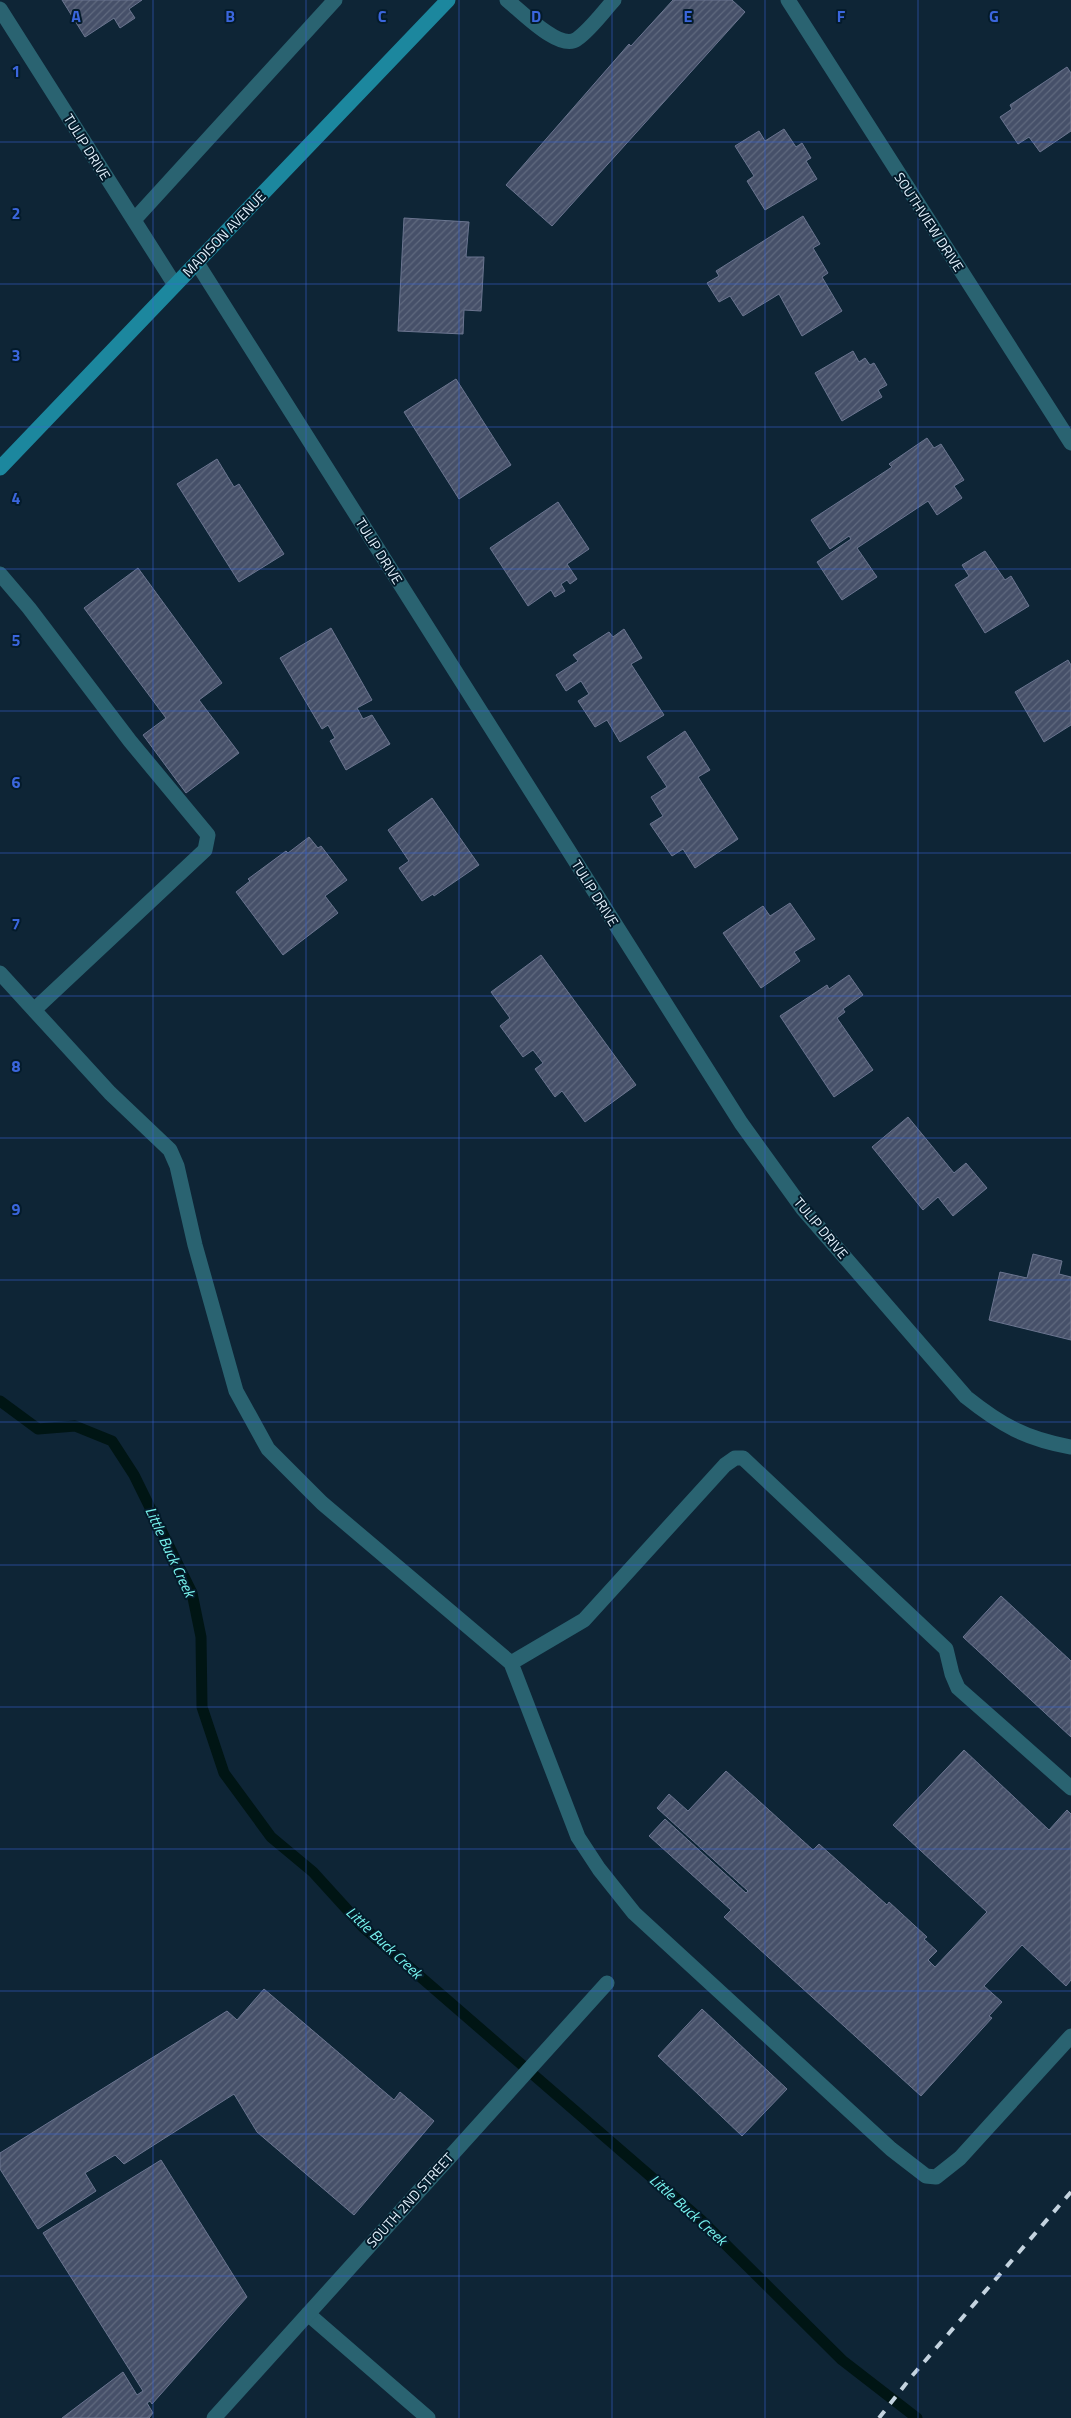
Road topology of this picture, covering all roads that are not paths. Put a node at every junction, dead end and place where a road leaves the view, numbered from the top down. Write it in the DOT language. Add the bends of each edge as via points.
graph roads {
  1 [pos="335,0"];
  2 [pos="448,0"];
  3 [pos="508,0"];
  4 [pos="614,0"];
  5 [pos="788,0"];
  6 [pos="0,9"];
  7 [pos="134,220"];
  8 [pos="197,263"];
  9 [pos="175,285"];
  10 [pos="1071,444"];
  11 [pos="0,468"];
  12 [pos="0,574"];
  13 [pos="0,973"];
  14 [pos="34,1010"];
  15 [pos="1071,1446"];
  16 [pos="510,1663"];
  17 [pos="1071,1788"];
  18 [pos="607,1983"];
  19 [pos="1071,2036"];
  20 [pos="308,2314"];
  21 [pos="214,2418"];
  22 [pos="428,2418"];
  1 -- 7 [label="street"];
  2 -- 8 [label="main road, MADISON AVENUE"];
  3 -- 4 [label="street" via="554,38 567,43 576,40"];
  5 -- 10 [label="street, SOUTHVIEW DRIVE"];
  6 -- 7 [label="street, TULIP DRIVE"];
  7 -- 9 [label="street, TULIP DRIVE"];
  8 -- 9 [label="main road, MADISON AVENUE"];
  8 -- 15 [label="street, TULIP DRIVE" via="773,1168 803,1208 966,1397 991,1417 1032,1439"];
  9 -- 11 [label="main road, MADISON AVENUE"];
  12 -- 14 [label="street" via="208,835 205,850"];
  13 -- 14 [label="street"];
  14 -- 16 [label="street" via="110,1092 170,1150 177,1166 195,1245 236,1391 268,1449 322,1503"];
  16 -- 17 [label="street" via="584,1620 725,1465 735,1458 743,1458 946,1649 958,1688"];
  16 -- 19 [label="street" via="578,1837 634,1913 891,2149 926,2176 936,2177 960,2158"];
  18 -- 20 [label="street, SOUTH 2ND STREET"];
  20 -- 21 [label="street, SOUTH 2ND STREET"];
  20 -- 22 [label="street"];
}
